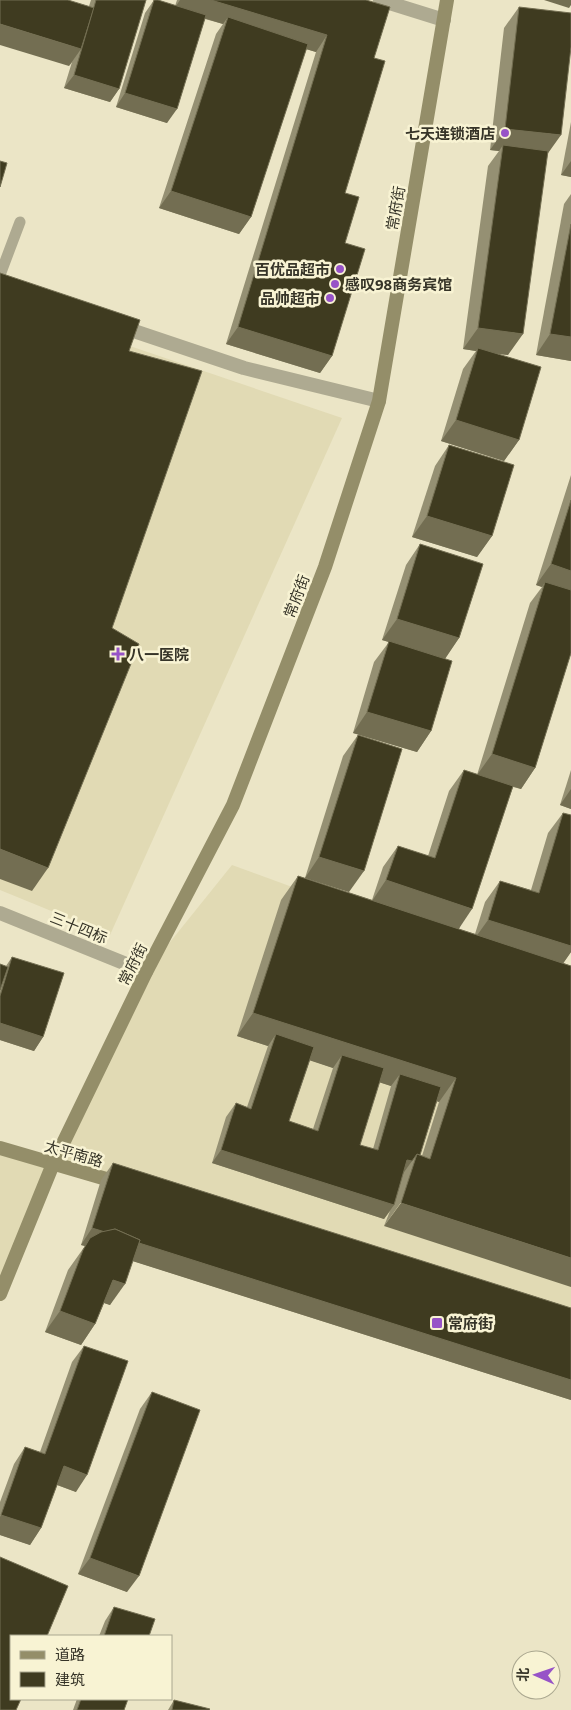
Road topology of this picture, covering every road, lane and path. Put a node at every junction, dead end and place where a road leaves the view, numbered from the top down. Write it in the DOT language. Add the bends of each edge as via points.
graph roads {
  1 [pos="380,0"];
  2 [pos="446,0"];
  3 [pos="444,20"];
  4 [pos="20,222"];
  5 [pos="0,275"];
  6 [pos="103,320"];
  7 [pos="379,401"];
  8 [pos="0,913"];
  9 [pos="146,972"];
  10 [pos="0,1148"];
  11 [pos="53,1164"];
  12 [pos="128,1186"];
  13 [pos="0,1294"];
  1 -- 3 [label="street"];
  2 -- 3 [label="main road, 常府街"];
  3 -- 7 [label="main road, 常府街"];
  4 -- 5 [label="lane"];
  6 -- 7 [label="street" via="244,368"];
  7 -- 9 [label="main road, 常府街" via="325,567 233,805"];
  8 -- 9 [label="street, 三十四标"];
  9 -- 11 [label="main road, 常府街"];
  10 -- 11 [label="main road, 太平南路"];
  11 -- 12 [label="main road, 太平南路"];
  11 -- 13 [label="main road, 常府街"];
}
